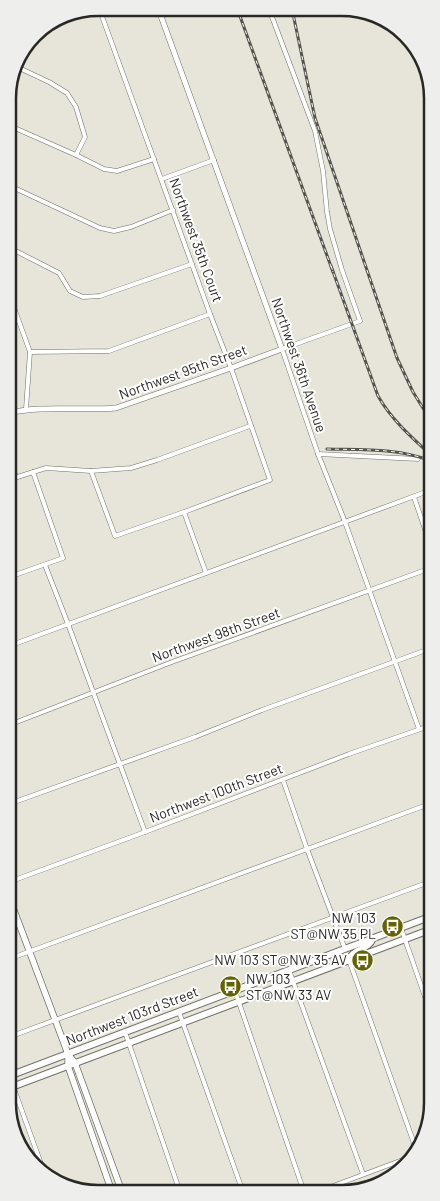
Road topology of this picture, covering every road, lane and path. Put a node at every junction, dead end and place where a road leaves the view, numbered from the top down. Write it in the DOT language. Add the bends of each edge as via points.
graph roads {
  1 [pos="102,16"];
  2 [pos="161,16"];
  3 [pos="272,16"];
  4 [pos="21,69"];
  5 [pos="16,129"];
  6 [pos="76,155"];
  7 [pos="154,159"];
  8 [pos="214,160"];
  9 [pos="162,179"];
  10 [pos="16,189"];
  11 [pos="173,210"];
  12 [pos="16,251"];
  13 [pos="192,264"];
  14 [pos="16,313"];
  15 [pos="210,314"];
  16 [pos="282,348"];
  17 [pos="30,352"];
  18 [pos="231,368"];
  19 [pos="26,409"];
  20 [pos="16,411"];
  21 [pos="250,426"];
  22 [pos="318,454"];
  23 [pos="418,459"];
  24 [pos="91,470"];
  25 [pos="33,472"];
  26 [pos="16,477"];
  27 [pos="424,493"];
  28 [pos="414,497"];
  29 [pos="184,512"];
  30 [pos="345,522"];
  31 [pos="424,525"];
  32 [pos="45,565"];
  33 [pos="424,571"];
  34 [pos="206,573"];
  35 [pos="16,575"];
  36 [pos="369,591"];
  37 [pos="68,624"];
  38 [pos="16,643"];
  39 [pos="424,651"];
  40 [pos="395,661"];
  41 [pos="94,693"];
  42 [pos="16,722"];
  43 [pos="424,727"];
  44 [pos="419,729"];
  45 [pos="120,763"];
  46 [pos="283,780"];
  47 [pos="16,801"];
  48 [pos="424,806"];
  49 [pos="145,832"];
  50 [pos="307,849"];
  51 [pos="16,879"];
  52 [pos="424,884"];
  53 [pos="16,916"];
  54 [pos="333,917"];
  55 [pos="424,919"];
  56 [pos="401,928"];
  57 [pos="424,931"];
  58 [pos="374,938"];
  59 [pos="405,939"];
  60 [pos="345,949"];
  61 [pos="29,952"];
  62 [pos="16,957"];
  63 [pos="349,960"];
  64 [pos="289,970"];
  65 [pos="320,971"];
  66 [pos="294,981"];
  67 [pos="235,991"];
  68 [pos="424,994"];
  69 [pos="239,1002"];
  70 [pos="179,1012"];
  71 [pos="55,1020"];
  72 [pos="183,1023"];
  73 [pos="125,1032"];
  74 [pos="16,1034"];
  75 [pos="129,1043"];
  76 [pos="68,1054"];
  77 [pos="75,1063"];
  78 [pos="68,1066"];
  79 [pos="16,1073"];
  80 [pos="16,1085"];
  81 [pos="16,1100"];
  82 [pos="414,1143"];
  83 [pos="40,1160"];
  84 [pos="400,1160"];
  85 [pos="363,1174"];
  86 [pos="110,1185"];
  87 [pos="119,1185"];
  88 [pos="178,1185"];
  89 [pos="241,1185"];
  90 [pos="302,1185"];
  91 [pos="335,1185"];
  1 -- 7 [label="street, Northwest 35th Court"];
  2 -- 8 [label="street, Northwest 36th Avenue"];
  3 -- 16 [label="street, Northwest 95th Street" via="314,131 323,171 329,225 360,322"];
  4 -- 6 [label="street" via="68,93 85,137"];
  5 -- 6 [label="street"];
  6 -- 7 [label="street" via="104,169 117,171"];
  7 -- 9 [label="street, Northwest 35th Court"];
  8 -- 9 [label="street"];
  8 -- 16 [label="street, Northwest 36th Avenue"];
  9 -- 11 [label="street, Northwest 35th Court"];
  10 -- 11 [label="street" via="100,228 114,231"];
  11 -- 13 [label="street, Northwest 35th Court"];
  12 -- 13 [label="street" via="58,273 70,291 83,297 100,296"];
  13 -- 15 [label="street, Northwest 35th Court"];
  14 -- 17 [label="street"];
  15 -- 17 [label="street" via="109,351"];
  15 -- 18 [label="street, Northwest 35th Court"];
  16 -- 18 [label="street, Northwest 95th Street"];
  16 -- 22 [label="street, Northwest 36th Avenue"];
  17 -- 19 [label="street"];
  18 -- 19 [label="street, Northwest 95th Street" via="116,408"];
  18 -- 21 [label="street, Northwest 35th Court"];
  19 -- 20 [label="street, Northwest 95th Street"];
  21 -- 24 [label="street" via="130,468"];
  21 -- 29 [label="street, Northwest 35th Court" via="270,480"];
  22 -- 23 [label="street"];
  22 -- 30 [label="street, Northwest 36th Avenue"];
  24 -- 25 [label="street" via="46,468"];
  24 -- 29 [label="street" via="115,536"];
  25 -- 26 [label="street"];
  25 -- 32 [label="street" via="63,558"];
  27 -- 28 [label="street"];
  28 -- 30 [label="street"];
  28 -- 31 [label="street"];
  29 -- 34 [label="street"];
  30 -- 34 [label="street"];
  30 -- 36 [label="street, Northwest 36th Avenue"];
  32 -- 35 [label="street"];
  32 -- 37 [label="street"];
  33 -- 36 [label="street, Northwest 98th Street"];
  34 -- 37 [label="street"];
  36 -- 40 [label="street, Northwest 36th Avenue"];
  36 -- 41 [label="street, Northwest 98th Street"];
  37 -- 38 [label="street"];
  37 -- 41 [label="street"];
  39 -- 40 [label="street"];
  40 -- 44 [label="street, Northwest 36th Avenue"];
  40 -- 45 [label="street"];
  41 -- 42 [label="street, Northwest 98th Street"];
  41 -- 45 [label="street"];
  43 -- 44 [label="street, Northwest 100th Street"];
  44 -- 46 [label="street, Northwest 100th Street"];
  45 -- 47 [label="street"];
  45 -- 49 [label="street"];
  46 -- 49 [label="street, Northwest 100th Street"];
  46 -- 50 [label="street"];
  48 -- 50 [label="street"];
  49 -- 51 [label="street, Northwest 100th Street"];
  50 -- 54 [label="street"];
  50 -- 61 [label="street"];
  52 -- 54 [label="street"];
  53 -- 61 [label="main road"];
  54 -- 60 [label="street"];
  54 -- 71 [label="street"];
  55 -- 56 [label="main road, Northwest 103rd Street"];
  56 -- 58 [label="main road, Northwest 103rd Street"];
  56 -- 59 [label="street"];
  57 -- 59 [label="main road, Northwest 103rd Street"];
  58 -- 60 [label="main road, Northwest 103rd Street"];
  58 -- 63 [label="main road" via="367,947 355,951"];
  59 -- 63 [label="main road, Northwest 103rd Street"];
  59 -- 68 [label="street"];
  60 -- 64 [label="main road, Northwest 103rd Street"];
  60 -- 65 [label="main road" via="340,959"];
  61 -- 62 [label="street"];
  61 -- 71 [label="main road"];
  63 -- 65 [label="main road, Northwest 103rd Street"];
  63 -- 82 [label="street"];
  64 -- 66 [label="street"];
  64 -- 67 [label="main road, Northwest 103rd Street"];
  65 -- 66 [label="main road, Northwest 103rd Street"];
  66 -- 69 [label="main road, Northwest 103rd Street"];
  66 -- 85 [label="street"];
  67 -- 69 [label="street"];
  67 -- 70 [label="main road, Northwest 103rd Street"];
  69 -- 72 [label="main road, Northwest 103rd Street"];
  69 -- 90 [label="street"];
  70 -- 72 [label="street"];
  70 -- 73 [label="main road, Northwest 103rd Street"];
  71 -- 74 [label="street"];
  71 -- 76 [label="main road"];
  72 -- 75 [label="main road, Northwest 103rd Street"];
  72 -- 89 [label="street"];
  73 -- 75 [label="street"];
  73 -- 76 [label="main road, Northwest 103rd Street"];
  75 -- 77 [label="main road, Northwest 103rd Street"];
  75 -- 88 [label="street"];
  76 -- 77 [label="main road"];
  76 -- 78 [label="main road"];
  76 -- 79 [label="main road, Northwest 103rd Street"];
  77 -- 78 [label="main road, Northwest 103rd Street"];
  77 -- 87 [label="main road"];
  78 -- 80 [label="main road, Northwest 103rd Street"];
  78 -- 86 [label="main road"];
  81 -- 83 [label="street"];
  84 -- 85 [label="street"];
  85 -- 91 [label="street"];
}
